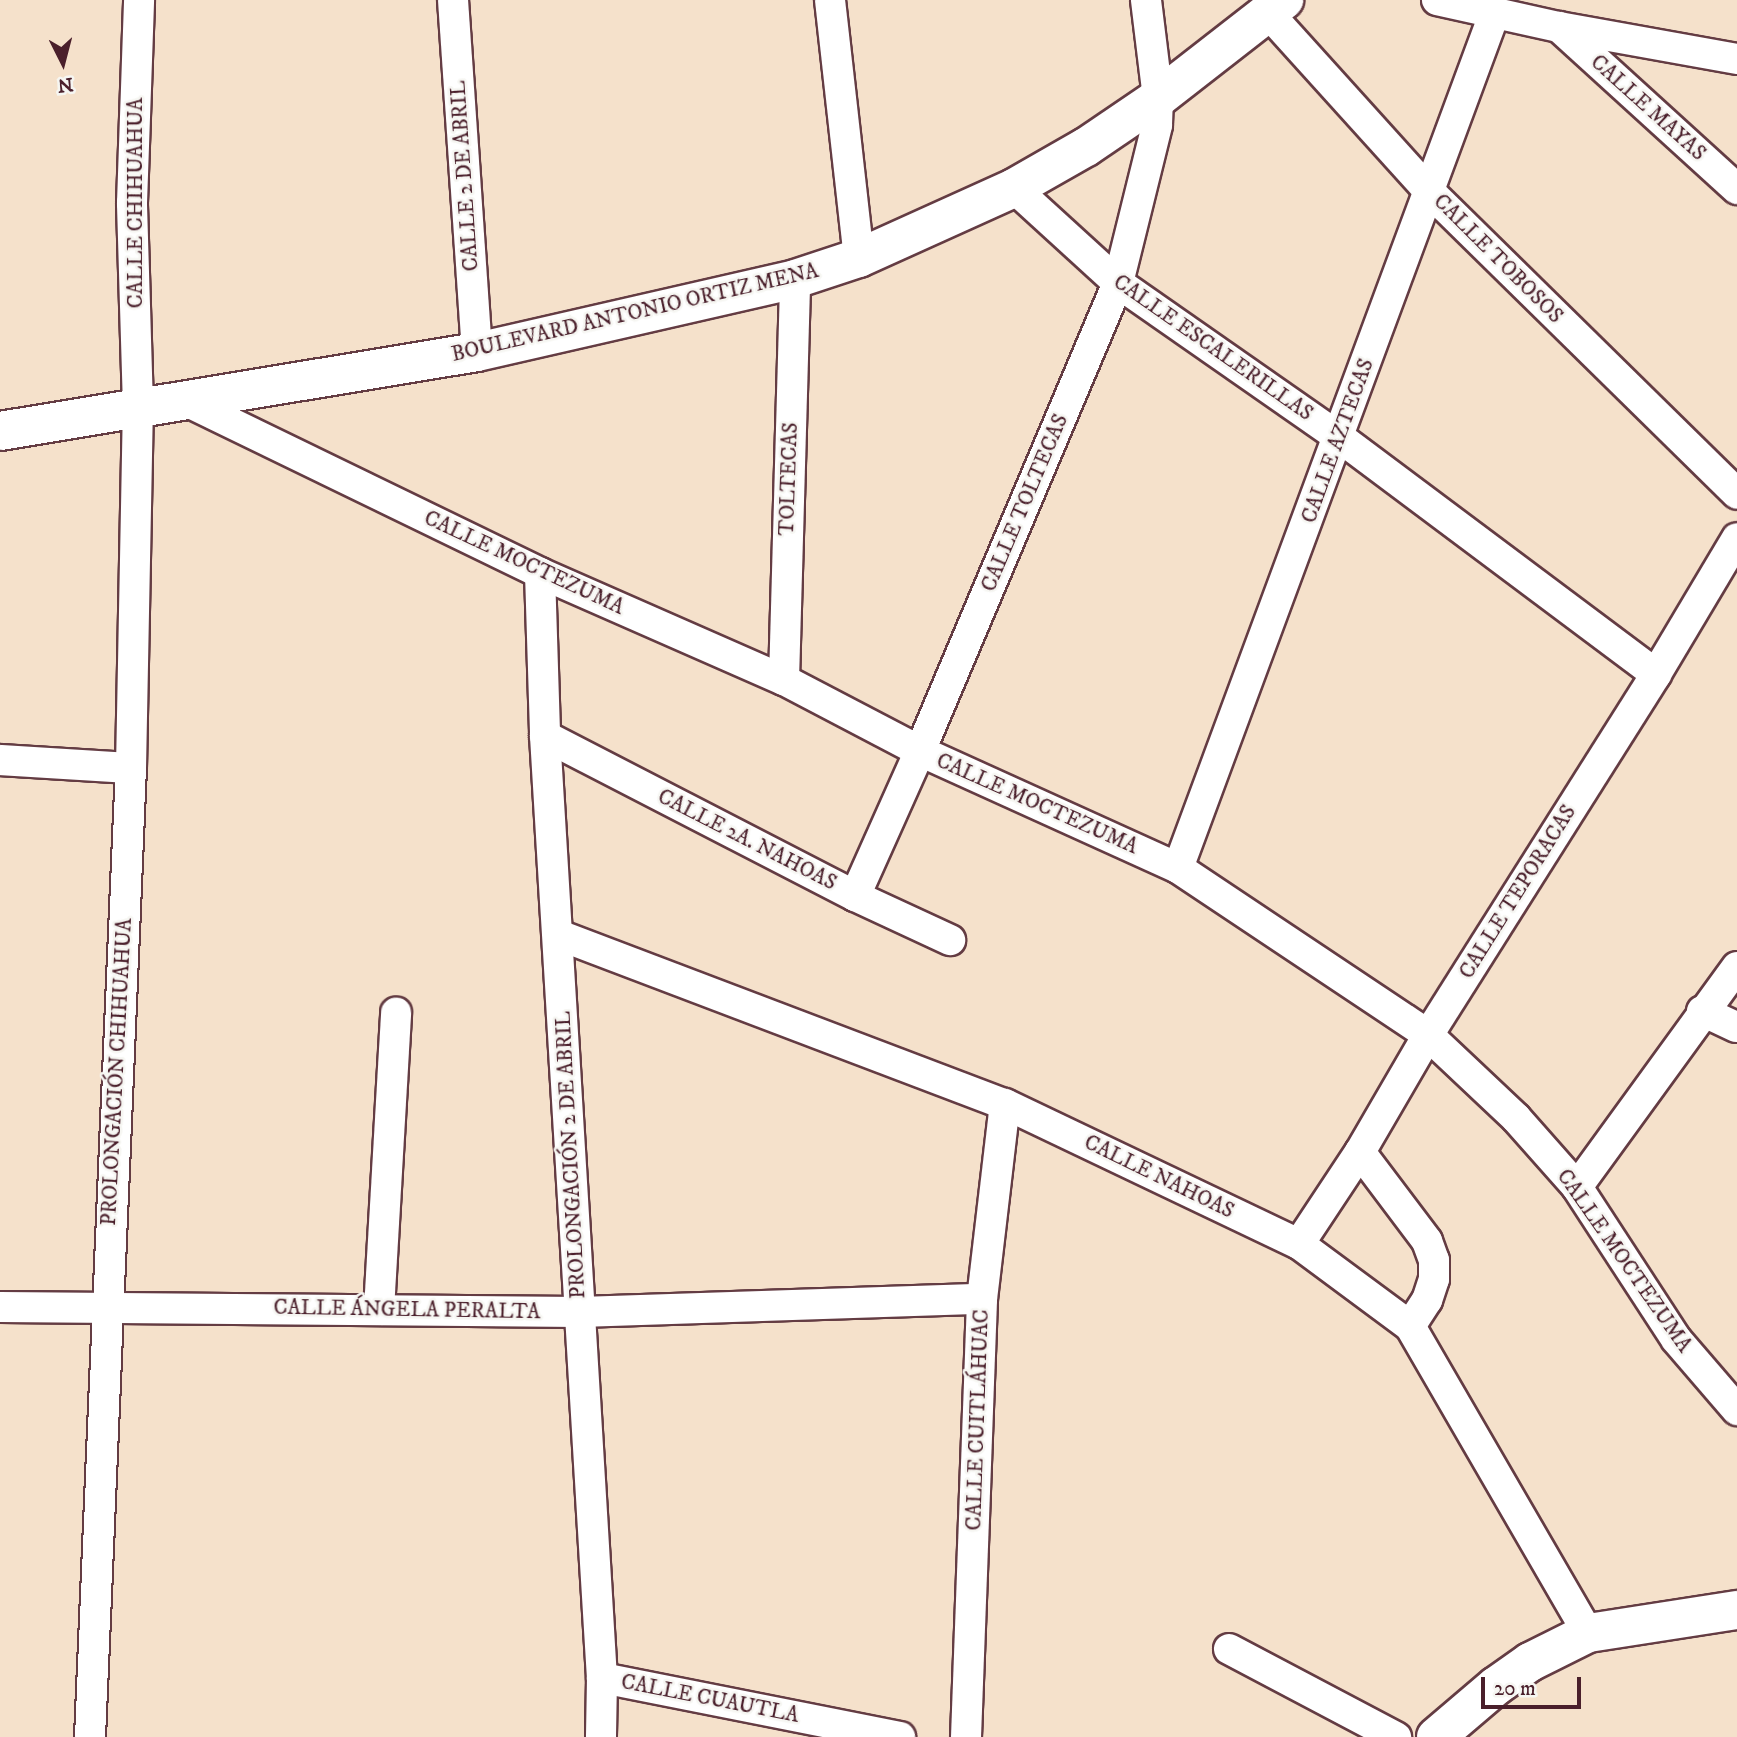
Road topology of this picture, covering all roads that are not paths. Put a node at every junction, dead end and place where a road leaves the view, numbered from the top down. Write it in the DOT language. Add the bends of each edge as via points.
graph roads {
  1 [pos="139,0"];
  2 [pos="453,0"];
  3 [pos="830,0"];
  4 [pos="1146,0"];
  5 [pos="1437,0"];
  6 [pos="1277,7"];
  7 [pos="1495,12"];
  8 [pos="1559,27"];
  9 [pos="1737,59"];
  10 [pos="1158,98"];
  11 [pos="1014,188"];
  12 [pos="1737,189"];
  13 [pos="1429,191"];
  14 [pos="859,258"];
  15 [pos="794,279"];
  16 [pos="1118,283"];
  17 [pos="477,352"];
  18 [pos="184,400"];
  19 [pos="138,407"];
  20 [pos="0,430"];
  21 [pos="1339,437"];
  22 [pos="1737,494"];
  23 [pos="1737,538"];
  24 [pos="540,573"];
  25 [pos="1656,674"];
  26 [pos="784,680"];
  27 [pos="545,736"];
  28 [pos="920,751"];
  29 [pos="0,760"];
  30 [pos="131,768"];
  31 [pos="1178,868"];
  32 [pos="855,896"];
  33 [pos="559,935"];
  34 [pos="950,940"];
  35 [pos="1737,967"];
  36 [pos="396,1012"];
  37 [pos="1702,1012"];
  38 [pos="1737,1027"];
  39 [pos="1428,1035"];
  40 [pos="1005,1104"];
  41 [pos="1360,1152"];
  42 [pos="1577,1187"];
  43 [pos="1298,1244"];
  44 [pos="982,1299"];
  45 [pos="0,1307"];
  46 [pos="106,1308"];
  47 [pos="379,1310"];
  48 [pos="580,1312"];
  49 [pos="1410,1326"];
  50 [pos="1737,1410"];
  51 [pos="1737,1610"];
  52 [pos="1588,1633"];
  53 [pos="1229,1649"];
  54 [pos="602,1678"];
  55 [pos="90,1737"];
  56 [pos="601,1737"];
  57 [pos="900,1737"];
  58 [pos="966,1737"];
  59 [pos="1396,1737"];
  60 [pos="1436,1737"];
  1 -- 19 [label="street, CALLE CHIHUAHUA" via="132,203"];
  2 -- 17 [label="street, CALLE 2 DE ABRIL"];
  3 -- 14 [label="street"];
  4 -- 10 [label="street, CALLE TOLTECAS"];
  5 -- 7 [label="street"];
  6 -- 10 [label="main road, BOULEVARD ANTONIO ORTIZ MENA"];
  6 -- 13 [label="street, CALLE TOBOSOS"];
  7 -- 8 [label="street"];
  7 -- 13 [label="street, CALLE AZTECAS"];
  8 -- 9 [label="street"];
  8 -- 12 [label="street, CALLE MAYAS"];
  10 -- 11 [label="main road, BOULEVARD ANTONIO ORTIZ MENA"];
  10 -- 16 [label="street, CALLE TOLTECAS" via="1150,162"];
  11 -- 14 [label="main road, BOULEVARD ANTONIO ORTIZ MENA"];
  11 -- 16 [label="street, CALLE ESCALERILLAS"];
  13 -- 21 [label="street, CALLE AZTECAS"];
  13 -- 22 [label="street, CALLE TOBOSOS"];
  14 -- 15 [label="main road, BOULEVARD ANTONIO ORTIZ MENA"];
  15 -- 17 [label="main road, BOULEVARD ANTONIO ORTIZ MENA"];
  15 -- 26 [label="street, TOLTECAS"];
  16 -- 21 [label="street, CALLE ESCALERILLAS"];
  16 -- 28 [label="street, CALLE TOLTECAS"];
  17 -- 18 [label="main road, BOULEVARD ANTONIO ORTIZ MENA"];
  18 -- 19 [label="main road, BOULEVARD ANTONIO ORTIZ MENA"];
  18 -- 24 [label="street, CALLE MOCTEZUMA"];
  19 -- 20 [label="main road, BOULEVARD ANTONIO ORTIZ MENA"];
  19 -- 30 [label="street, PROLONGACIÓN CHIHUAHUA"];
  21 -- 25 [label="street, CALLE ESCALERILLAS"];
  21 -- 31 [label="street, CALLE AZTECAS"];
  23 -- 25 [label="street, CALLE TEPORACAS"];
  24 -- 26 [label="street, CALLE MOCTEZUMA"];
  24 -- 27 [label="street, PROLONGACIÓN 2 DE ABRIL"];
  25 -- 39 [label="street, CALLE TEPORACAS"];
  26 -- 28 [label="street, CALLE MOCTEZUMA"];
  27 -- 32 [label="street, CALLE 2A. NAHOAS"];
  27 -- 33 [label="street, PROLONGACIÓN 2 DE ABRIL"];
  28 -- 31 [label="street, CALLE MOCTEZUMA"];
  28 -- 32 [label="street, CALLE TOLTECAS"];
  29 -- 30 [label="street"];
  30 -- 46 [label="street, PROLONGACIÓN CHIHUAHUA"];
  31 -- 39 [label="street, CALLE MOCTEZUMA"];
  32 -- 34 [label="street, CALLE 2A. NAHOAS"];
  33 -- 40 [label="street, CALLE NAHOAS"];
  33 -- 48 [label="street, PROLONGACIÓN 2 DE ABRIL"];
  35 -- 37 [label="street"];
  36 -- 47 [label="street"];
  37 -- 38 [label="street"];
  37 -- 42 [label="street"];
  39 -- 41 [label="street, CALLE TEPORACAS"];
  39 -- 42 [label="street, CALLE MOCTEZUMA" via="1516,1118"];
  40 -- 43 [label="street, CALLE NAHOAS"];
  40 -- 44 [label="street, CALLE CUITLÁHUAC"];
  41 -- 43 [label="street, CALLE TEPORACAS"];
  41 -- 49 [label="street" via="1427,1241 1434,1260 1427,1300"];
  42 -- 50 [label="street, CALLE MOCTEZUMA" via="1676,1339"];
  43 -- 49 [label="street, CALLE NAHOAS"];
  44 -- 48 [label="street, CALLE ÁNGELA PERALTA"];
  44 -- 58 [label="street, CALLE CUITLÁHUAC"];
  45 -- 46 [label="street, CALLE ÁNGELA PERALTA"];
  46 -- 47 [label="street, CALLE ÁNGELA PERALTA"];
  46 -- 55 [label="street, PROLONGACIÓN CHIHUAHUA"];
  47 -- 48 [label="street, CALLE ÁNGELA PERALTA"];
  48 -- 54 [label="street, PROLONGACIÓN 2 DE ABRIL"];
  49 -- 52 [label="street, CALLE NAHOAS"];
  51 -- 52 [label="main road"];
  52 -- 60 [label="main road" via="1496,1685"];
  53 -- 59 [label="street"];
  54 -- 56 [label="street, PROLONGACIÓN 2 DE ABRIL"];
  54 -- 57 [label="street, CALLE CUAUTLA"];
}
